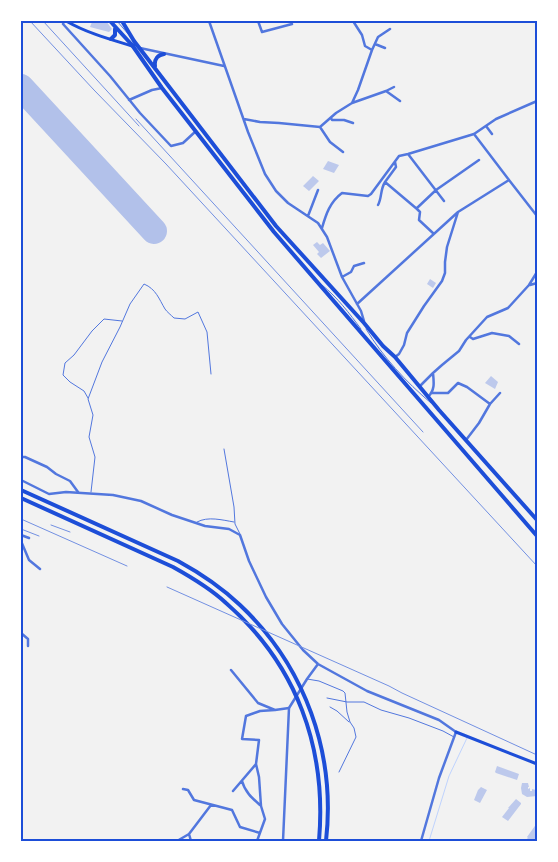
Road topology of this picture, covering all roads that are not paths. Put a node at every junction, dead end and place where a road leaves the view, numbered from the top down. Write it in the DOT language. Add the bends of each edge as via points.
graph roads {
  1 [pos="65,21"];
  2 [pos="110,21"];
  3 [pos="118,21"];
  4 [pos="122,21"];
  5 [pos="209,21"];
  6 [pos="258,21"];
  7 [pos="353,21"];
  8 [pos="292,24"];
  9 [pos="115,27"];
  10 [pos="390,29"];
  11 [pos="111,39"];
  12 [pos="133,43"];
  13 [pos="375,44"];
  14 [pos="140,48"];
  15 [pos="385,48"];
  16 [pos="372,50"];
  17 [pos="164,54"];
  18 [pos="224,66"];
  19 [pos="156,68"];
  20 [pos="394,87"];
  21 [pos="162,88"];
  22 [pos="386,91"];
  23 [pos="129,100"];
  24 [pos="400,102"];
  25 [pos="537,102"];
  26 [pos="352,103"];
  27 [pos="331,118"];
  28 [pos="244,119"];
  29 [pos="353,123"];
  30 [pos="486,126"];
  31 [pos="320,127"];
  32 [pos="196,131"];
  33 [pos="474,134"];
  34 [pos="492,134"];
  35 [pos="343,152"];
  36 [pos="408,154"];
  37 [pos="479,160"];
  38 [pos="394,162"];
  39 [pos="509,180"];
  40 [pos="385,182"];
  41 [pos="318,190"];
  42 [pos="436,190"];
  43 [pos="444,201"];
  44 [pos="378,205"];
  45 [pos="417,209"];
  46 [pos="458,212"];
  47 [pos="308,216"];
  48 [pos="537,216"];
  49 [pos="322,229"];
  50 [pos="434,234"];
  51 [pos="364,263"];
  52 [pos="537,272"];
  53 [pos="342,277"];
  54 [pos="537,283"];
  55 [pos="529,285"];
  56 [pos="357,304"];
  57 [pos="123,321"];
  58 [pos="364,323"];
  59 [pos="470,337"];
  60 [pos="519,344"];
  61 [pos="395,357"];
  62 [pos="211,374"];
  63 [pos="433,374"];
  64 [pos="420,386"];
  65 [pos="432,393"];
  66 [pos="500,393"];
  67 [pos="428,397"];
  68 [pos="88,399"];
  69 [pos="490,404"];
  70 [pos="439,410"];
  71 [pos="466,440"];
  72 [pos="224,449"];
  73 [pos="21,457"];
  74 [pos="21,480"];
  75 [pos="21,490"];
  76 [pos="78,493"];
  77 [pos="91,494"];
  78 [pos="21,498"];
  79 [pos="537,520"];
  80 [pos="195,522"];
  81 [pos="235,522"];
  82 [pos="21,534"];
  83 [pos="240,535"];
  84 [pos="537,536"];
  85 [pos="29,538"];
  86 [pos="21,541"];
  87 [pos="40,569"];
  88 [pos="21,633"];
  89 [pos="28,646"];
  90 [pos="318,664"];
  91 [pos="231,670"];
  92 [pos="307,679"];
  93 [pos="327,698"];
  94 [pos="346,702"];
  95 [pos="330,707"];
  96 [pos="290,708"];
  97 [pos="275,710"];
  98 [pos="350,722"];
  99 [pos="457,732"];
  100 [pos="454,737"];
  101 [pos="256,764"];
  102 [pos="537,764"];
  103 [pos="339,772"];
  104 [pos="242,782"];
  105 [pos="183,789"];
  106 [pos="234,791"];
  107 [pos="211,805"];
  108 [pos="261,806"];
  109 [pos="260,833"];
  110 [pos="189,834"];
  111 [pos="177,841"];
  112 [pos="191,841"];
  113 [pos="258,841"];
  114 [pos="283,841"];
  115 [pos="319,841"];
  116 [pos="326,841"];
  117 [pos="421,841"];
  1 -- 11 [label="main road" via="80,30"];
  1 -- 23 [label="street" via="63,24"];
  2 -- 9 [label="main road"];
  3 -- 12 [label="lane"];
  4 -- 12 [label="main road"];
  5 -- 18 [label="street"];
  6 -- 8 [label="street" via="262,32"];
  7 -- 16 [label="street" via="365,46"];
  9 -- 11 [label="main road"];
  9 -- 12 [label="main road"];
  10 -- 13 [label="street" via="378,37"];
  11 -- 12 [label="main road"];
  12 -- 14 [label="main road"];
  12 -- 21 [label="main road"];
  13 -- 15 [label="street"];
  13 -- 16 [label="street"];
  14 -- 17 [label="street"];
  14 -- 19 [label="main road"];
  16 -- 26 [label="street"];
  17 -- 18 [label="street"];
  17 -- 19 [label="main road" via="156,59"];
  18 -- 28 [label="street"];
  19 -- 58 [label="main road" via="276,226"];
  20 -- 22 [label="street"];
  21 -- 23 [label="street"];
  21 -- 32 [label="main road"];
  22 -- 24 [label="street"];
  22 -- 26 [label="street"];
  23 -- 32 [label="street" via="171,146 184,143"];
  25 -- 30 [label="street" via="496,118"];
  26 -- 27 [label="street"];
  27 -- 29 [label="street"];
  27 -- 31 [label="street"];
  28 -- 31 [label="street"];
  28 -- 47 [label="street" via="272,185 288,203"];
  30 -- 33 [label="street"];
  30 -- 34 [label="street"];
  31 -- 35 [label="street" via="330,142"];
  32 -- 84 [label="main road" via="274,232"];
  33 -- 36 [label="street"];
  33 -- 39 [label="street"];
  36 -- 38 [label="street" via="399,156"];
  36 -- 42 [label="street"];
  37 -- 42 [label="street"];
  38 -- 40 [label="street" via="396,167"];
  38 -- 49 [label="street" via="368,196 342,193 337,197 326,213"];
  39 -- 46 [label="street"];
  39 -- 48 [label="street"];
  40 -- 44 [label="street"];
  40 -- 45 [label="street"];
  41 -- 47 [label="street"];
  42 -- 43 [label="street"];
  42 -- 45 [label="street"];
  45 -- 50 [label="street" via="419,220"];
  46 -- 50 [label="street"];
  46 -- 61 [label="street" via="447,247 442,281"];
  47 -- 49 [label="street"];
  49 -- 53 [label="street"];
  50 -- 56 [label="street"];
  51 -- 53 [label="street" via="354,266"];
  52 -- 55 [label="street"];
  53 -- 56 [label="street"];
  54 -- 55 [label="street"];
  55 -- 59 [label="street" via="508,308 487,317"];
  56 -- 58 [label="street"];
  57 -- 62 [label="lane" via="144,284 150,287 174,318 185,319 198,312 207,332"];
  57 -- 68 [label="lane"];
  57 -- 68 [label="lane" via="104,319 65,363 63,375 84,391"];
  58 -- 61 [label="main road"];
  58 -- 70 [label="lane" via="390,362"];
  59 -- 60 [label="street" via="473,339 492,333 510,336"];
  59 -- 63 [label="street" via="460,351"];
  61 -- 64 [label="main road"];
  63 -- 64 [label="street"];
  63 -- 65 [label="street"];
  64 -- 67 [label="main road"];
  65 -- 67 [label="street"];
  65 -- 69 [label="street" via="448,393 458,383"];
  66 -- 69 [label="street"];
  67 -- 70 [label="main road"];
  68 -- 77 [label="lane" via="93,415 89,437 95,457"];
  69 -- 71 [label="street"];
  70 -- 71 [label="main road"];
  71 -- 79 [label="main road"];
  72 -- 81 [label="lane"];
  73 -- 76 [label="street" via="70,481"];
  74 -- 76 [label="street" via="49,494"];
  75 -- 116 [label="main road" via="198,572 255,620 283,655 314,719 325,768 328,804"];
  76 -- 77 [label="street"];
  77 -- 80 [label="street" via="141,501"];
  78 -- 115 [label="main road" via="173,567 212,591 254,630 291,686 312,740 321,804"];
  80 -- 81 [label="lane" via="208,519"];
  80 -- 83 [label="street"];
  81 -- 83 [label="lane"];
  82 -- 85 [label="street"];
  83 -- 90 [label="street" via="249,561 282,624"];
  86 -- 87 [label="street" via="29,560"];
  88 -- 89 [label="street" via="28,639"];
  90 -- 92 [label="street"];
  90 -- 99 [label="street" via="367,691 440,720"];
  91 -- 97 [label="street" via="258,703"];
  92 -- 94 [label="lane" via="343,691"];
  92 -- 96 [label="street"];
  93 -- 94 [label="lane"];
  94 -- 98 [label="lane"];
  94 -- 100 [label="lane" via="364,702"];
  95 -- 98 [label="lane"];
  96 -- 97 [label="street"];
  96 -- 114 [label="street"];
  97 -- 101 [label="street" via="246,716 242,739 259,740"];
  98 -- 103 [label="lane" via="356,737"];
  99 -- 100 [label="street"];
  99 -- 102 [label="main road"];
  100 -- 117 [label="street"];
  101 -- 104 [label="street"];
  101 -- 108 [label="street"];
  104 -- 106 [label="street"];
  104 -- 108 [label="street" via="250,797"];
  105 -- 107 [label="street" via="188,790 194,800"];
  107 -- 109 [label="street" via="232,810 240,827"];
  107 -- 110 [label="street"];
  108 -- 109 [label="street" via="265,819"];
  109 -- 113 [label="street"];
  110 -- 111 [label="street"];
  110 -- 112 [label="street"];
}
